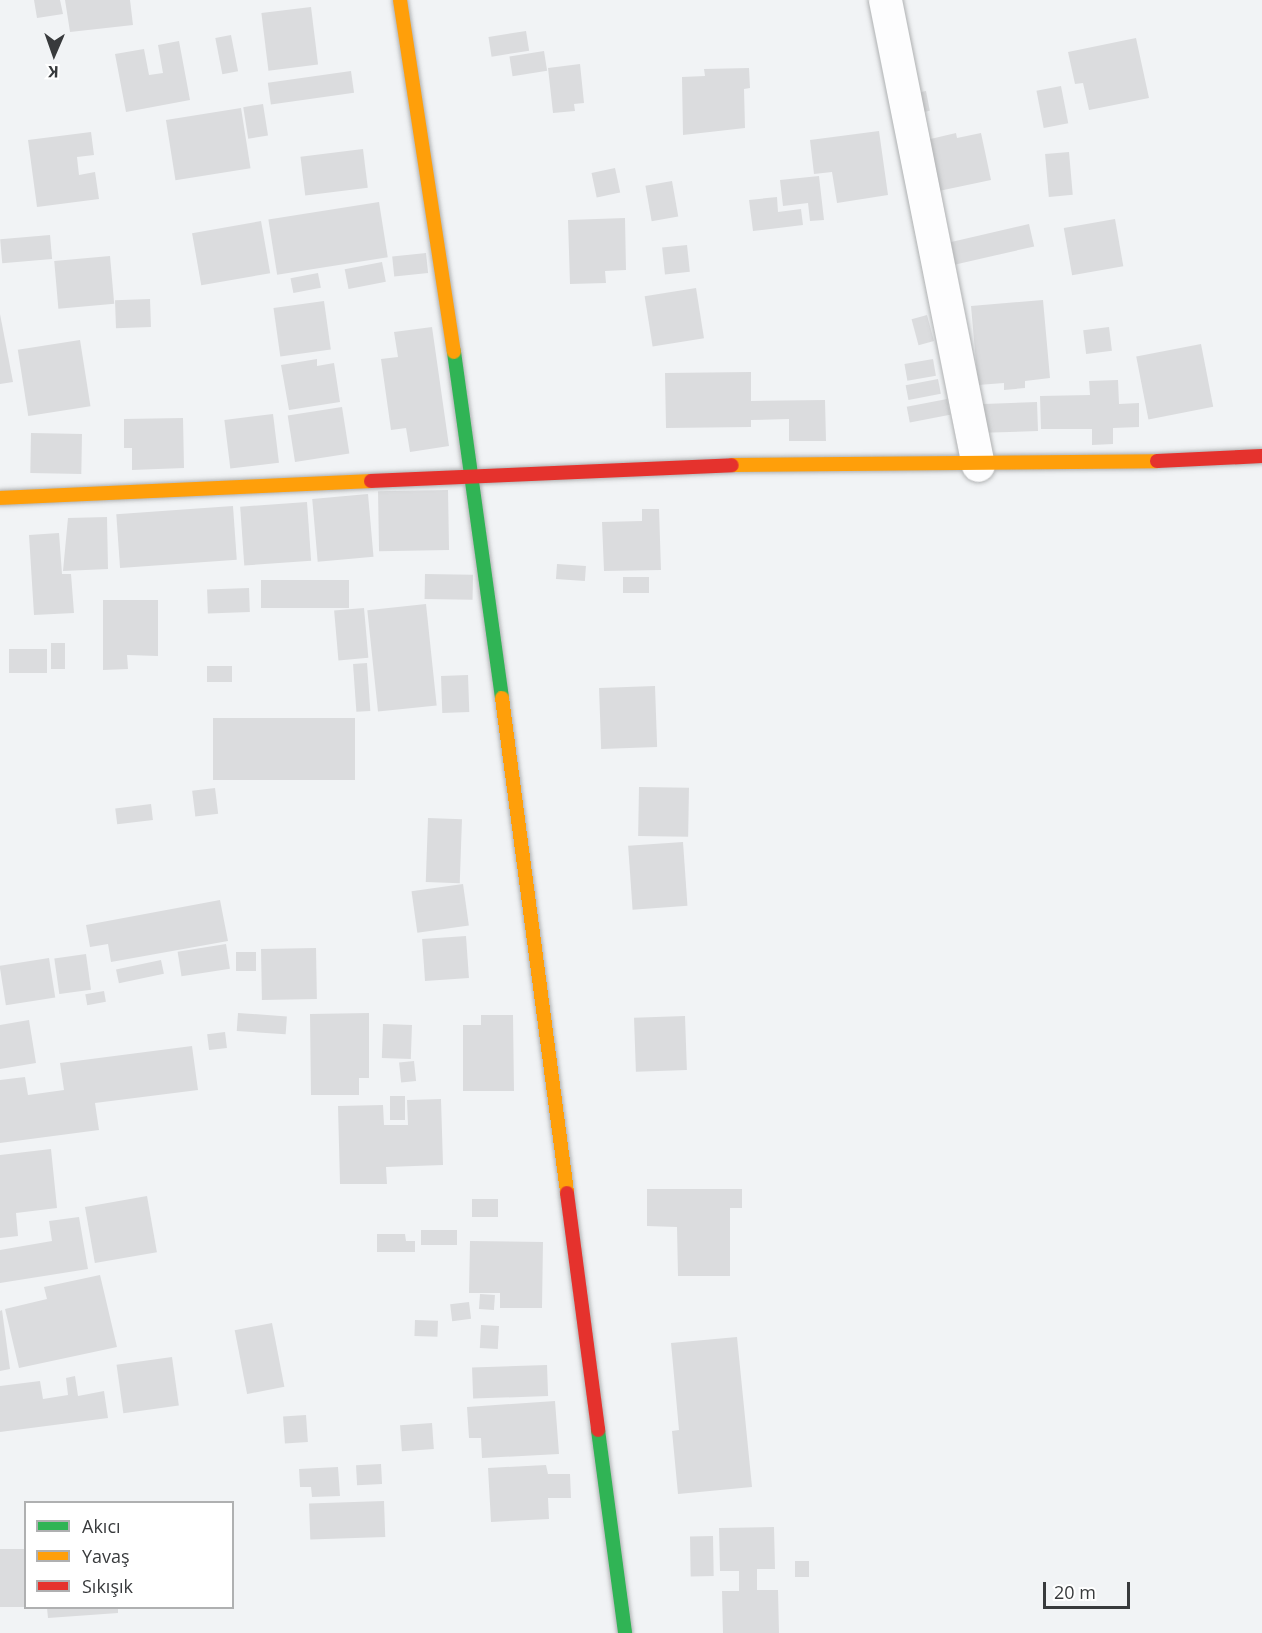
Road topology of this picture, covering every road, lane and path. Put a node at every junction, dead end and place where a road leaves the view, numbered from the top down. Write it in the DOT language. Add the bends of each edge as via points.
graph roads {
  1 [pos="400,0"];
  2 [pos="885,0"];
  3 [pos="1262,456"];
  4 [pos="978,465"];
  5 [pos="473,474"];
  6 [pos="0,498"];
  7 [pos="625,1633"];
  1 -- 5 [label="street"];
  2 -- 4 [label="street"];
  3 -- 4 [label="street"];
  4 -- 5 [label="street" via="703,465"];
  5 -- 6 [label="street"];
  5 -- 7 [label="street"];
}
